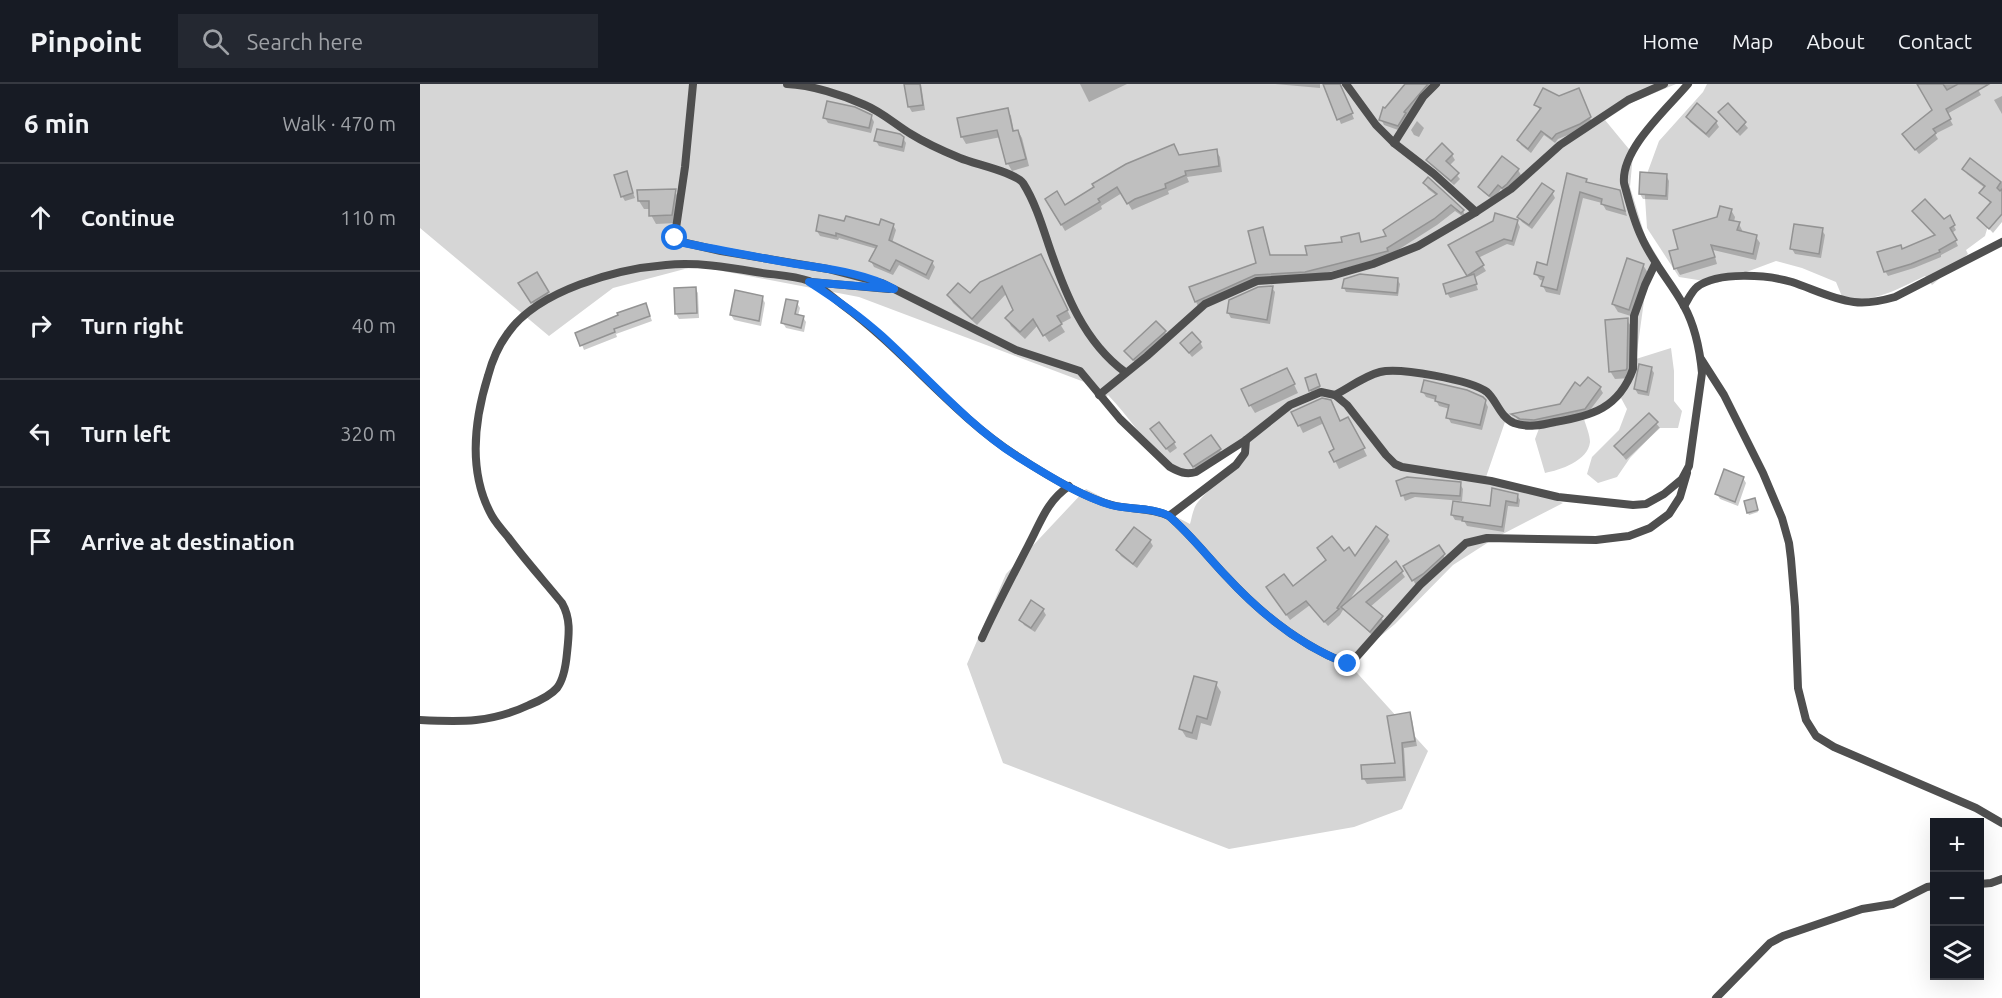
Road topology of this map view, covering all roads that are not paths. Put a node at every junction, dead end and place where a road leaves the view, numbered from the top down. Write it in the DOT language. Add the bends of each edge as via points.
graph roads {
  1 [pos="693,84"];
  2 [pos="786,84"];
  3 [pos="799,84"];
  4 [pos="1346,84"];
  5 [pos="1436,84"];
  6 [pos="1664,84"];
  7 [pos="1688,84"];
  8 [pos="1394,143"];
  9 [pos="1476,212"];
  10 [pos="2002,242"];
  11 [pos="1655,264"];
  12 [pos="809,282"];
  13 [pos="894,289"];
  14 [pos="1684,306"];
  15 [pos="1700,358"];
  16 [pos="1125,372"];
  17 [pos="1099,394"];
  18 [pos="1335,395"];
  19 [pos="1246,440"];
  20 [pos="1687,473"];
  21 [pos="1069,486"];
  22 [pos="1169,516"];
  23 [pos="982,638"];
  24 [pos="420,720"];
  25 [pos="2002,823"];
  26 [pos="2002,879"];
  27 [pos="1984,884"];
  28 [pos="1930,887"];
  29 [pos="1716,998"];
  1 -- 13 [label="lane" via="676,240 828,269"];
  2 -- 3 [label="lane"];
  3 -- 16 [label="lane" via="866,105 932,146 1020,180 1038,213 1072,305 1085,329 1099,350"];
  4 -- 8 [label="lane"];
  5 -- 8 [label="lane" via="1423,97"];
  6 -- 9 [label="lane" via="1628,100 1560,145 1511,189"];
  7 -- 11 [label="lane" via="1632,149 1623,175 1640,236"];
  8 -- 9 [label="lane"];
  9 -- 16 [label="lane" via="1418,246 1373,264 1331,276 1261,280 1215,299"];
  10 -- 14 [label="lane" via="1895,297 1876,302 1856,303 1790,282 1742,276 1702,284"];
  11 -- 14 [label="lane"];
  11 -- 18 [label="lane" via="1634,316 1633,369 1618,396 1595,413 1548,424 1523,425 1506,417 1486,392 1469,384 1388,371"];
  12 -- 13 [label="lane"];
  12 -- 21 [label="lane" via="881,335 989,436"];
  12 -- 24 [label="lane" via="733,268 636,268 592,280 555,296 529,312 509,332 492,363 482,394 474,452 480,488 492,517 567,613 570,625 563,676 546,697 492,719"];
  13 -- 17 [label="lane" via="1016,350 1080,371"];
  14 -- 15 [label="lane"];
  15 -- 20 [label="lane" via="1700,388"];
  15 -- 25 [label="lane" via="1724,395 1782,518 1793,578 1798,688 1806,720 1816,736"];
  16 -- 17 [label="lane"];
  17 -- 19 [label="lane" via="1170,467 1183,473 1196,472"];
  18 -- 19 [label="lane" via="1318,393 1290,405"];
  18 -- 20 [label="lane" via="1402,467 1491,481 1558,497 1626,505 1651,501"];
  19 -- 22 [label="lane" via="1245,453 1236,465"];
  20 -- 22 [label="lane" via="1680,497 1669,514 1650,528 1629,536 1596,540 1497,537 1466,543 1420,585 1350,664 1313,647 1266,615"];
  21 -- 22 [label="lane" via="1103,503"];
  21 -- 23 [label="lane" via="1047,507"];
  26 -- 27 [label="lane"];
  28 -- 29 [label="lane" via="1893,904 1862,909 1783,936 1770,943"];
}
